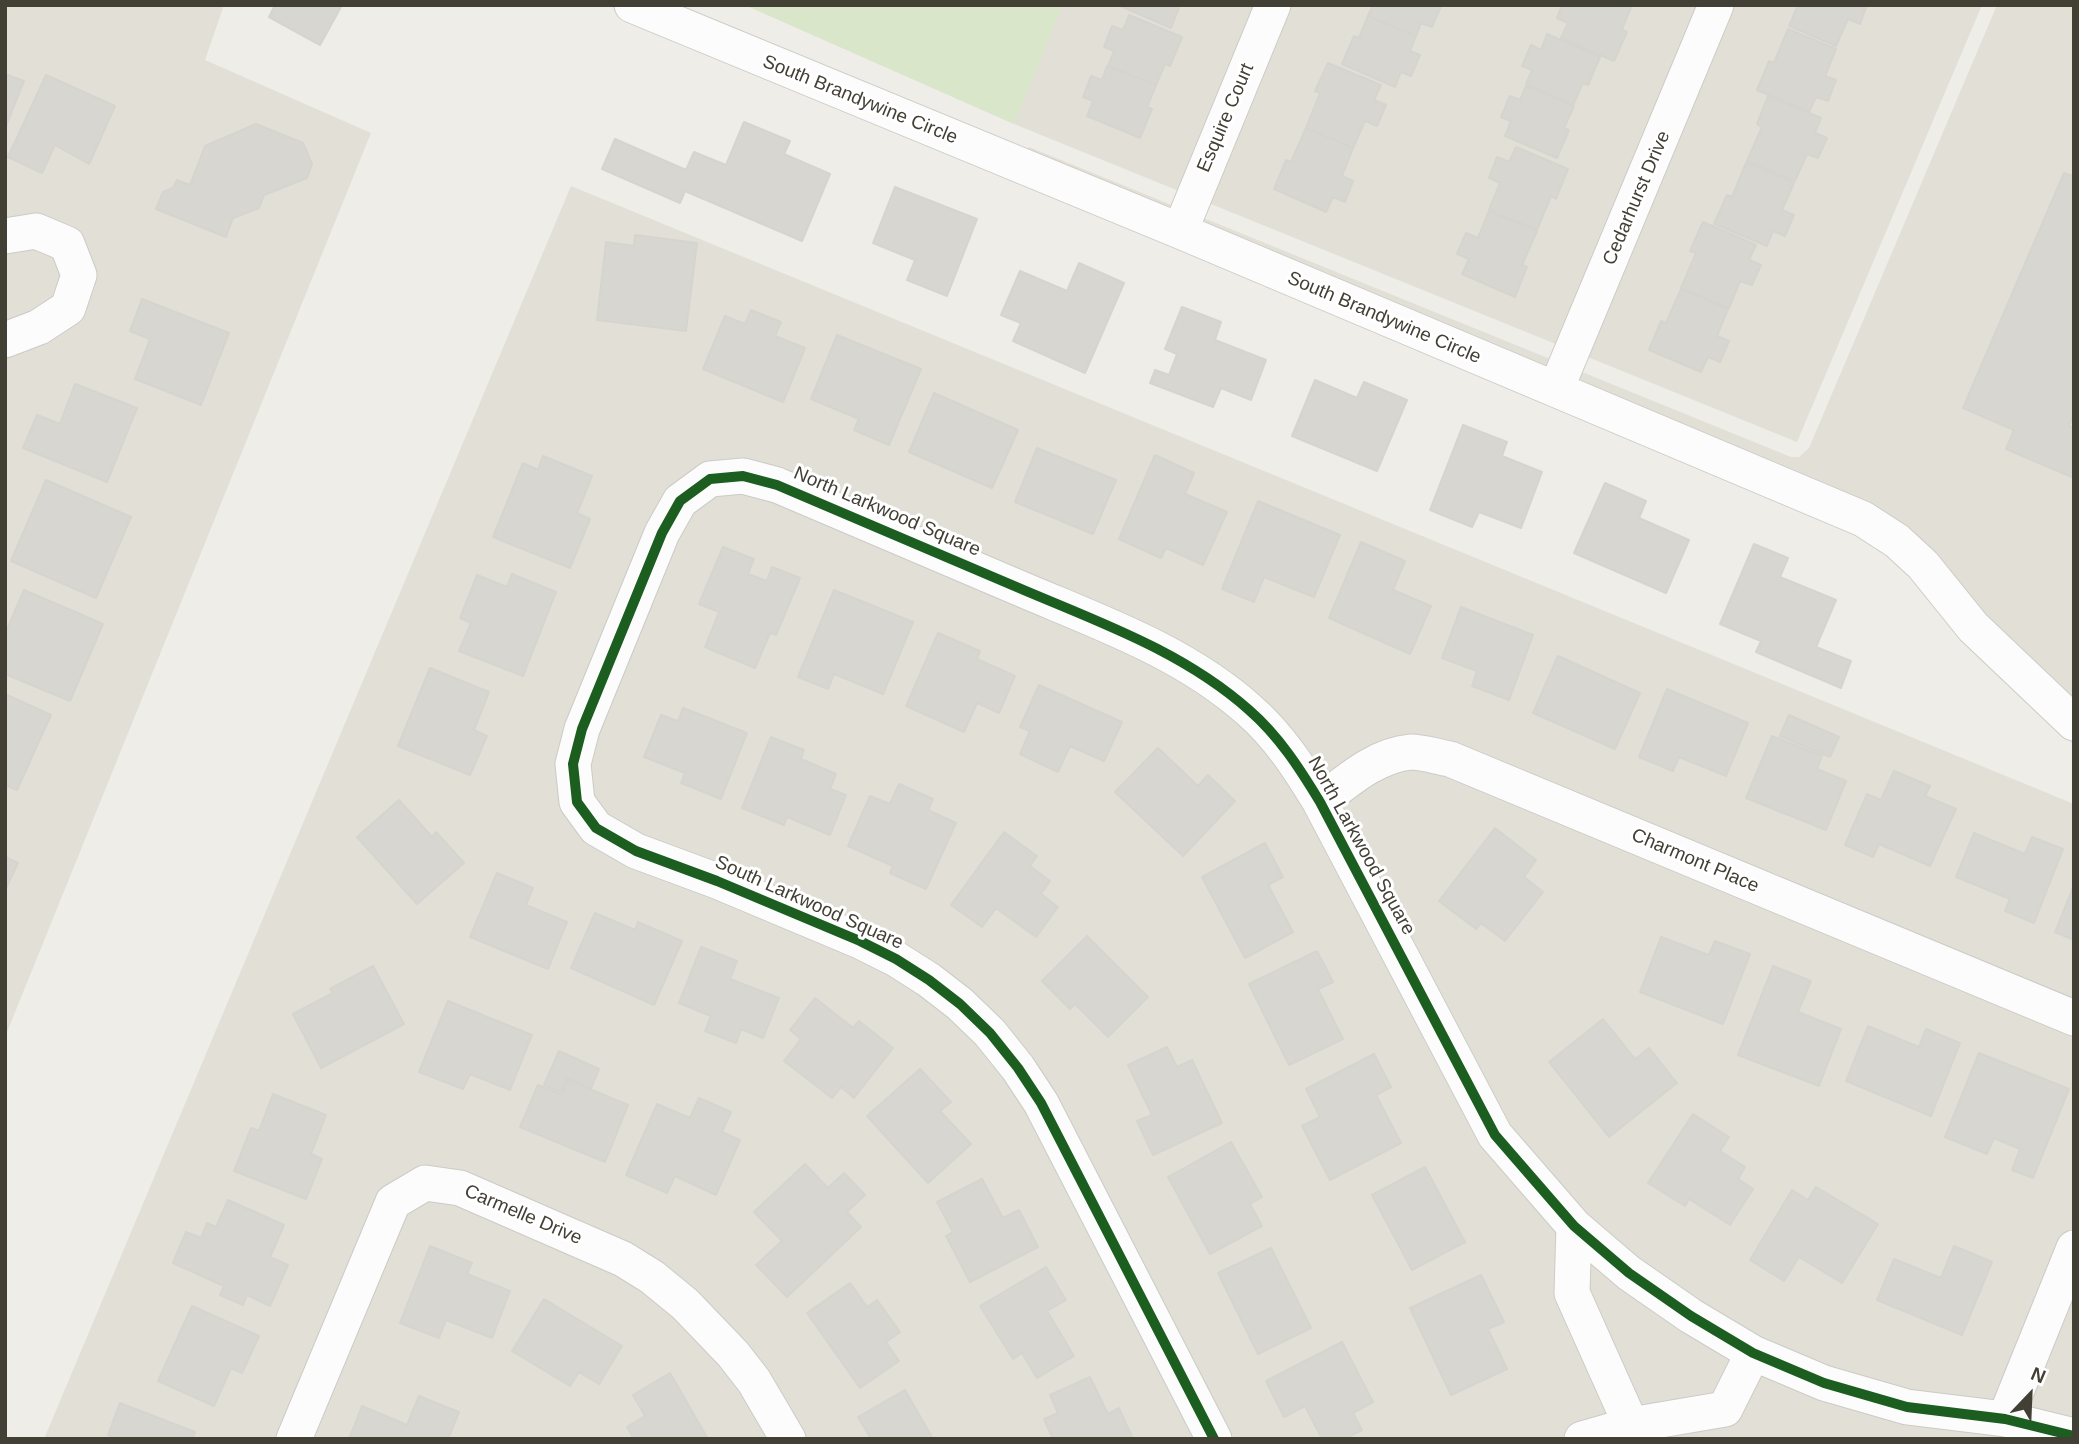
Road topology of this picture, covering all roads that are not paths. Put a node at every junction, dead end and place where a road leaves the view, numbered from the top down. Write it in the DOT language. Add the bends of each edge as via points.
graph roads {
  1 [pos="632,5"];
  2 [pos="1273,5"];
  3 [pos="1716,5"];
  4 [pos="1180,231"];
  5 [pos="5,236"];
  6 [pos="5,340"];
  7 [pos="1556,389"];
  8 [pos="621,635"];
  9 [pos="2074,723"];
  10 [pos="1320,802"];
  11 [pos="2074,1018"];
  12 [pos="1574,1226"];
  13 [pos="2074,1248"];
  14 [pos="1753,1353"];
  15 [pos="2005,1419"];
  16 [pos="1631,1424"];
  17 [pos="2074,1436"];
  18 [pos="294,1439"];
  19 [pos="788,1439"];
  20 [pos="1214,1439"];
  21 [pos="1582,1439"];
  1 -- 4 [label="street, South Brandywine Circle"];
  2 -- 4 [label="street, Esquire Court"];
  3 -- 7 [label="street, Cedarhurst Drive"];
  4 -- 7 [label="street, South Brandywine Circle"];
  5 -- 6 [label="street" via="36,231 67,244 79,275 68,308 39,327"];
  7 -- 9 [label="street, South Brandywine Circle" via="1831,504 1898,541 1973,627"];
  8 -- 10 [label="street, North Larkwood Square" via="662,533 680,501 710,479 743,476 777,485 1133,636 1194,669 1251,711 1276,737"];
  8 -- 20 [label="street, South Larkwood Square" via="582,729 573,764 577,802 596,828 636,851 896,959 982,1026 1041,1103"];
  10 -- 11 [label="street, Charmont Place" via="1381,760 1413,752 1450,759"];
  10 -- 12 [label="street, North Larkwood Square" via="1496,1136"];
  12 -- 14 [label="street, North Larkwood Square" via="1629,1273"];
  12 -- 16 [label="street" via="1572,1293"];
  13 -- 15 [label="street"];
  14 -- 15 [label="street, North Larkwood Square" via="1824,1383 1907,1407"];
  14 -- 16 [label="street" via="1725,1409"];
  15 -- 17 [label="street, North Larkwood Square"];
  16 -- 21 [label="street"];
  18 -- 19 [label="street, Carmelle Drive" via="393,1202 425,1183 460,1188 587,1241 652,1277 733,1354"];
}
